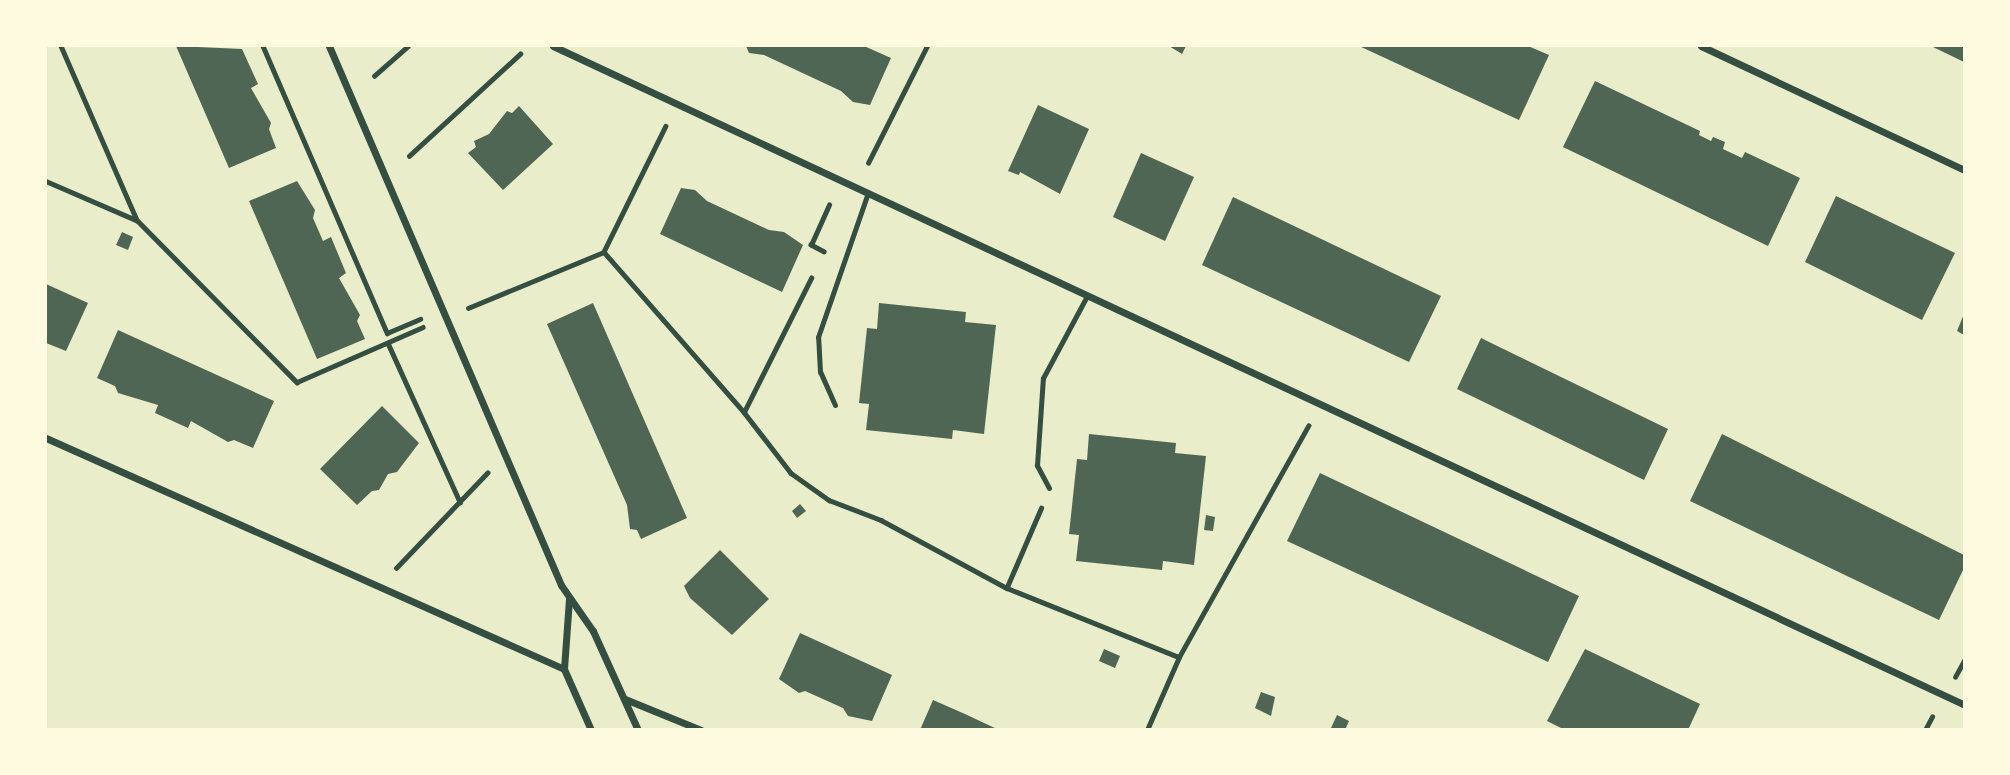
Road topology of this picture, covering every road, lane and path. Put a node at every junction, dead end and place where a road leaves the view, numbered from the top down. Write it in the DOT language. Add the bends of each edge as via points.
graph roads {
  1 [pos="61,46"];
  2 [pos="262,46"];
  3 [pos="329,46"];
  4 [pos="408,46"];
  5 [pos="553,46"];
  6 [pos="926,46"];
  7 [pos="1701,46"];
  8 [pos="520,54"];
  9 [pos="374,76"];
  10 [pos="667,123"];
  11 [pos="409,156"];
  12 [pos="868,163"];
  13 [pos="1965,170"];
  14 [pos="46,181"];
  15 [pos="868,193"];
  16 [pos="829,205"];
  17 [pos="137,220"];
  18 [pos="604,252"];
  19 [pos="1087,296"];
  20 [pos="468,308"];
  21 [pos="425,317"];
  22 [pos="432,323"];
  23 [pos="388,343"];
  24 [pos="835,405"];
  25 [pos="744,412"];
  26 [pos="1308,426"];
  27 [pos="46,438"];
  28 [pos="491,470"];
  29 [pos="1049,488"];
  30 [pos="460,502"];
  31 [pos="396,569"];
  32 [pos="1007,588"];
  33 [pos="569,599"];
  34 [pos="1179,657"];
  35 [pos="1965,659"];
  36 [pos="564,668"];
  37 [pos="1954,678"];
  38 [pos="624,699"];
  39 [pos="1965,705"];
  40 [pos="1936,710"];
  41 [pos="591,730"];
  42 [pos="638,730"];
  43 [pos="701,730"];
  44 [pos="1147,730"];
  45 [pos="1925,730"];
  1 -- 17 [label="path"];
  2 -- 21 [label="path" via="387,333"];
  3 -- 33 [label="street"];
  4 -- 9 [label="path"];
  5 -- 15 [label="street"];
  6 -- 12 [label="path"];
  7 -- 13 [label="street"];
  8 -- 11 [label="path"];
  10 -- 18 [label="path"];
  14 -- 17 [label="path"];
  15 -- 19 [label="street"];
  15 -- 24 [label="lane" via="818,337 820,372"];
  16 -- 25 [label="path" via="811,245 824,252"];
  17 -- 23 [label="path" via="297,382"];
  18 -- 20 [label="path"];
  18 -- 25 [label="path"];
  19 -- 29 [label="lane" via="1043,378 1037,465"];
  19 -- 39 [label="street"];
  22 -- 23 [label="path"];
  23 -- 30 [label="path"];
  25 -- 32 [label="path" via="790,473 829,500 881,520"];
  26 -- 34 [label="path"];
  27 -- 36 [label="street"];
  28 -- 30 [label="path"];
  29 -- 32 [label="path"];
  30 -- 31 [label="path"];
  32 -- 34 [label="path"];
  33 -- 36 [label="street"];
  33 -- 38 [label="street" via="593,631"];
  34 -- 44 [label="path"];
  35 -- 37 [label="path"];
  36 -- 41 [label="street"];
  38 -- 42 [label="street"];
  38 -- 43 [label="street"];
  40 -- 45 [label="path"];
}
